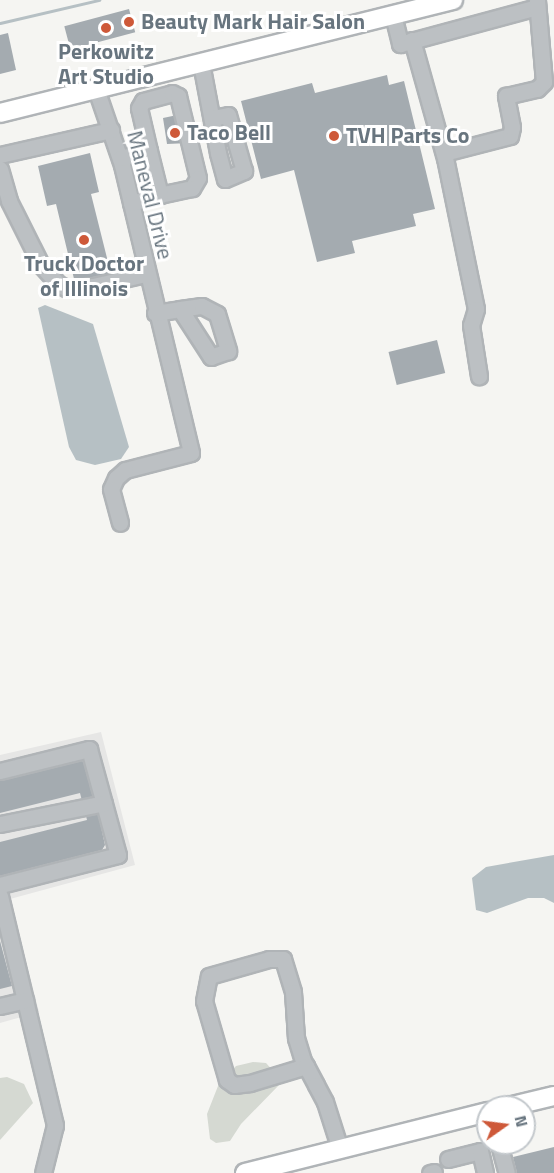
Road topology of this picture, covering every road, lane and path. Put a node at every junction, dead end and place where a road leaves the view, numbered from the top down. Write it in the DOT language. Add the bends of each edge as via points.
graph roads {
  1 [pos="453,0"];
  2 [pos="537,4"];
  3 [pos="393,15"];
  4 [pos="412,40"];
  5 [pos="201,63"];
  6 [pos="96,89"];
  7 [pos="0,113"];
  8 [pos="212,118"];
  9 [pos="111,130"];
  10 [pos="149,151"];
  11 [pos="444,153"];
  12 [pos="0,155"];
  13 [pos="120,158"];
  14 [pos="0,169"];
  15 [pos="160,195"];
  16 [pos="130,203"];
  17 [pos="146,274"];
  18 [pos="180,309"];
  19 [pos="155,313"];
  20 [pos="479,376"];
  21 [pos="120,523"];
  22 [pos="0,771"];
  23 [pos="104,803"];
  24 [pos="0,824"];
  25 [pos="0,885"];
  26 [pos="0,896"];
  27 [pos="2,914"];
  28 [pos="25,1000"];
  29 [pos="0,1006"];
  30 [pos="306,1066"];
  31 [pos="554,1095"];
  32 [pos="536,1100"];
  33 [pos="476,1115"];
  34 [pos="340,1149"];
  35 [pos="502,1155"];
  36 [pos="448,1158"];
  37 [pos="43,1173"];
  38 [pos="245,1173"];
  39 [pos="485,1173"];
  40 [pos="507,1173"];
  1 -- 3 [label="main road"];
  2 -- 4 [label="lane"];
  2 -- 11 [label="lane" via="544,82 537,89 506,96 510,136"];
  3 -- 4 [label="lane" via="400,44"];
  3 -- 5 [label="main road"];
  4 -- 11 [label="lane"];
  5 -- 6 [label="main road"];
  5 -- 8 [label="lane"];
  6 -- 7 [label="main road"];
  6 -- 9 [label="lane, Maneval Drive"];
  9 -- 12 [label="lane"];
  9 -- 13 [label="lane, Maneval Drive"];
  10 -- 13 [label="lane"];
  10 -- 15 [label="lane"];
  10 -- 15 [label="lane" via="139,108 148,99 172,93 178,96 198,178 192,188"];
  11 -- 20 [label="lane" via="476,309 471,325"];
  13 -- 16 [label="lane, Maneval Drive"];
  14 -- 17 [label="lane" via="9,201 41,265 58,284 68,289"];
  15 -- 16 [label="lane"];
  16 -- 17 [label="lane, Maneval Drive"];
  17 -- 19 [label="lane, Maneval Drive"];
  18 -- 19 [label="lane"];
  19 -- 21 [label="lane, Maneval Drive" via="191,453 125,470 116,478 111,489"];
  22 -- 23 [label="lane" via="89,748"];
  23 -- 24 [label="lane"];
  23 -- 25 [label="lane" via="118,855"];
  26 -- 27 [label="lane"];
  27 -- 28 [label="lane"];
  28 -- 29 [label="lane"];
  28 -- 37 [label="lane" via="55,1125"];
  30 -- 30 [label="lane" via="296,1038 293,993 283,959 269,959 209,976 204,1001 227,1080 234,1085 249,1083"];
  30 -- 34 [label="lane" via="325,1102"];
  31 -- 32 [label="main road"];
  33 -- 34 [label="main road"];
  34 -- 38 [label="main road"];
  35 -- 40 [label="lane"];
  36 -- 39 [label="lane" via="480,1151"];
}
